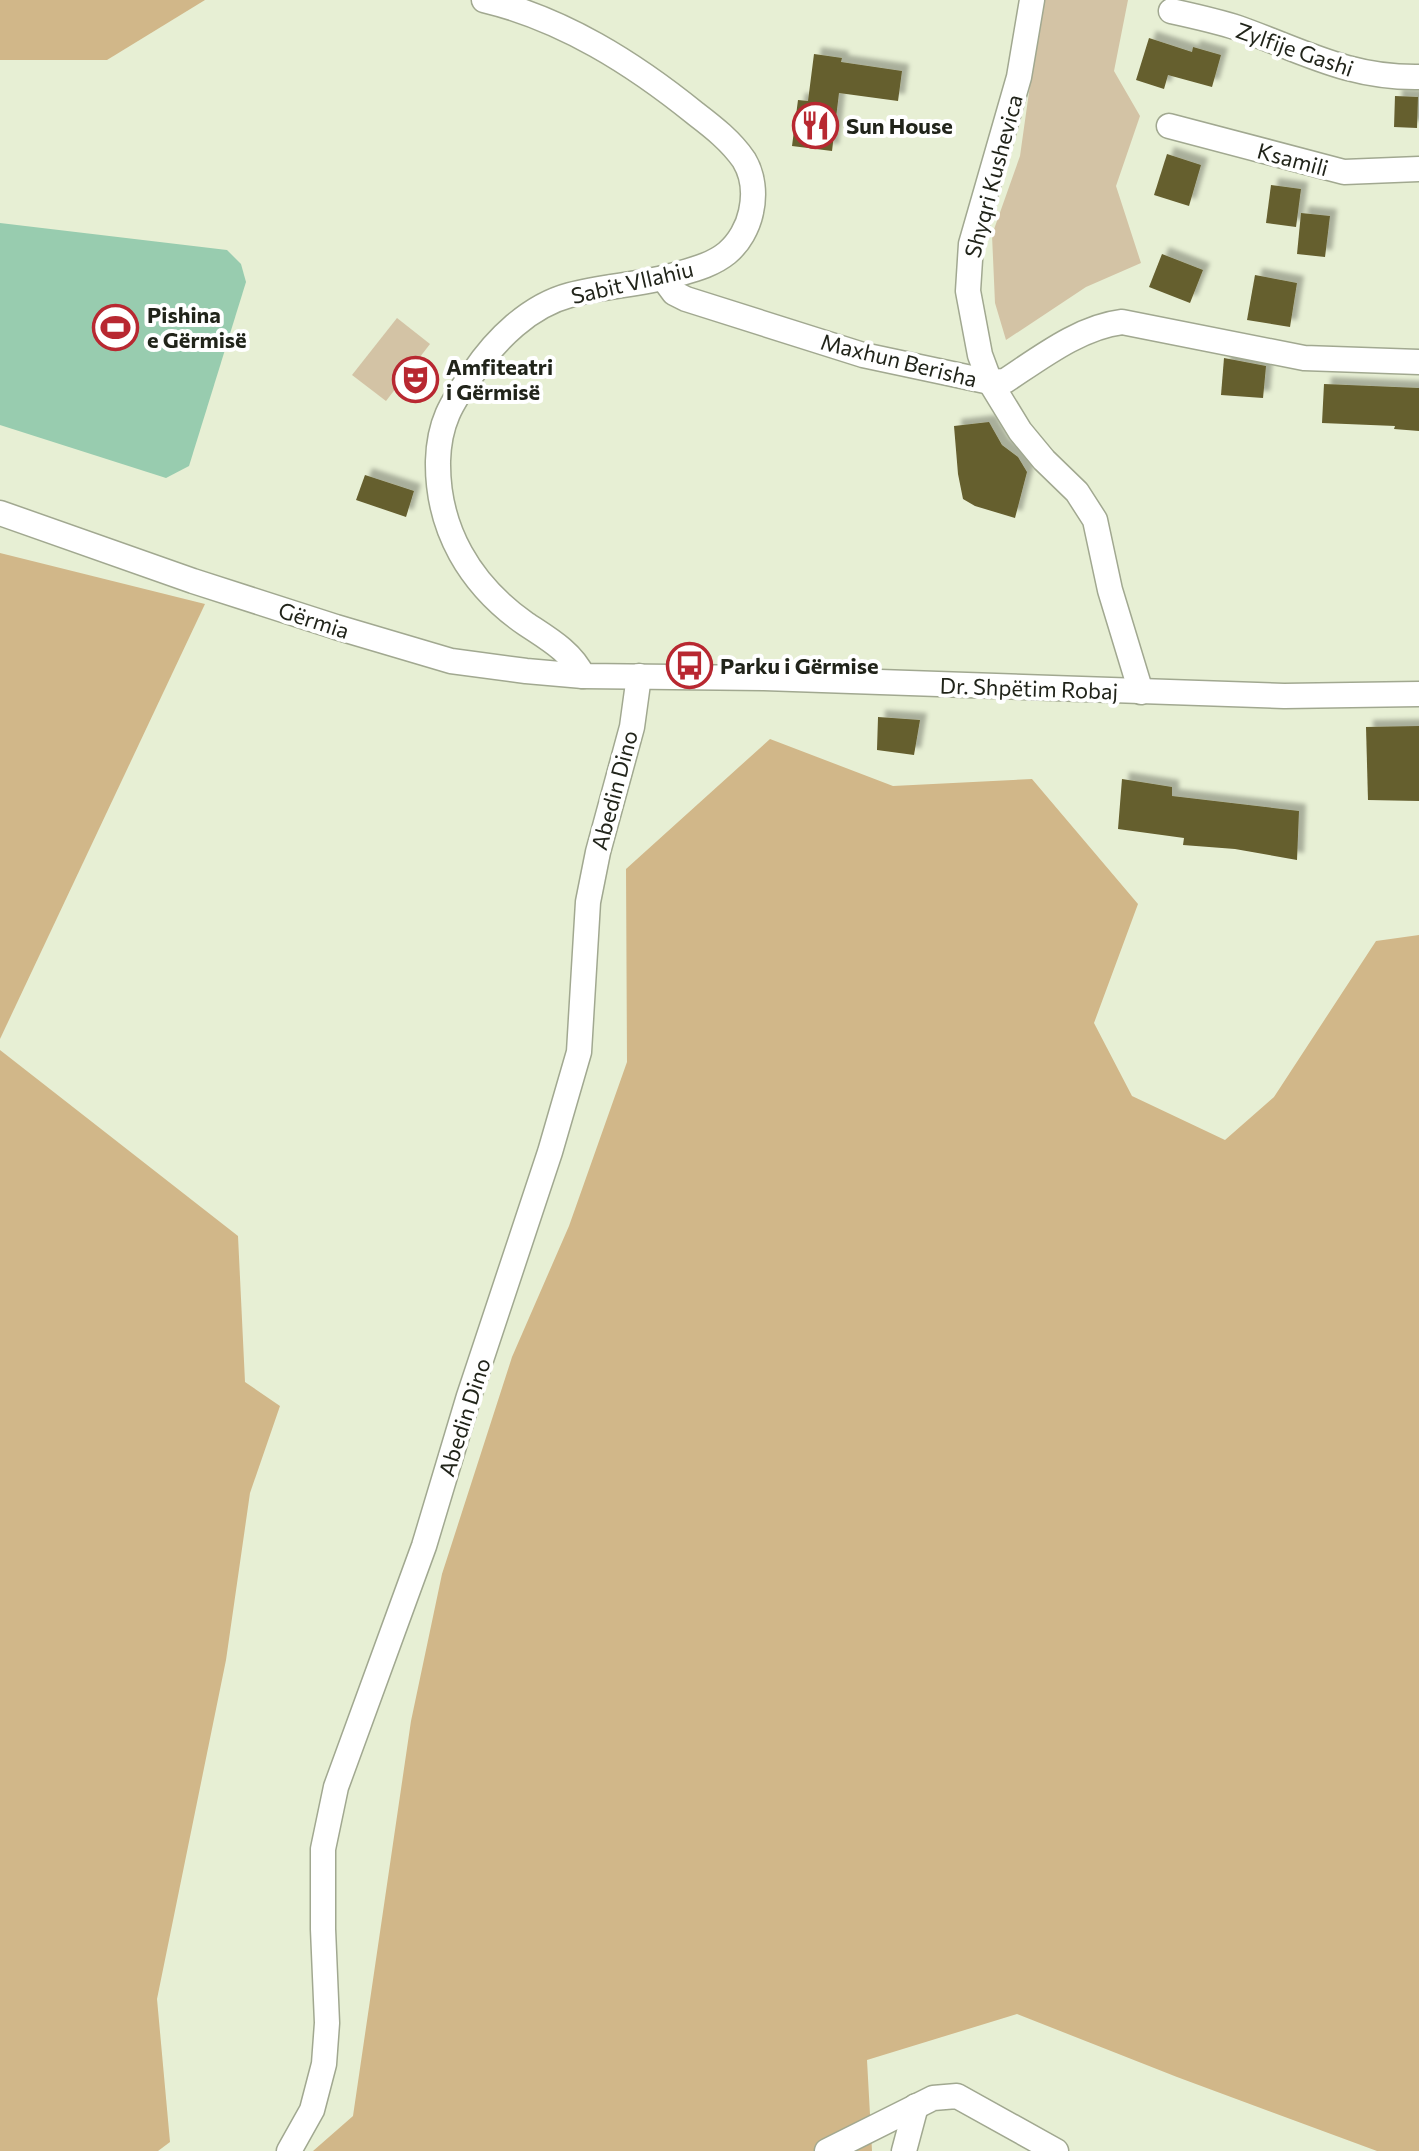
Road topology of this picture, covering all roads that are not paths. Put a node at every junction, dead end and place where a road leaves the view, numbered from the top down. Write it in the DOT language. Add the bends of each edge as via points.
graph roads {
  1 [pos="484,0"];
  2 [pos="1032,0"];
  3 [pos="1171,11"];
  4 [pos="1419,77"];
  5 [pos="1169,126"];
  6 [pos="1419,169"];
  7 [pos="663,278"];
  8 [pos="1419,362"];
  9 [pos="990,382"];
  10 [pos="0,513"];
  11 [pos="583,676"];
  12 [pos="639,676"];
  13 [pos="1141,692"];
  14 [pos="1419,694"];
  15 [pos="916,2106"];
  16 [pos="296,2148"];
  17 [pos="827,2151"];
  18 [pos="904,2151"];
  19 [pos="1056,2151"];
  1 -- 7 [label="street, Sabit Vllahiu" via="559,26 635,68 718,131 745,162 753,180 753,204 740,238 714,262"];
  2 -- 9 [label="street, Shyqri Kushevica" via="1019,77 968,266 975,330"];
  3 -- 4 [label="street, Zylfije Gashi" via="1236,27 1344,69"];
  5 -- 6 [label="street, Ksamili" via="1344,172"];
  7 -- 9 [label="street, Maxhun Berisha" via="674,293 715,309 863,355"];
  7 -- 11 [label="street, Sabit Vllahiu" via="570,295 535,310 488,351 442,422 438,462 444,519 457,551 501,607 563,650"];
  8 -- 9 [label="street, Maxhun Berisha" via="1304,358 1122,322 1104,324 1005,381"];
  9 -- 13 [label="street, Shyqri Kushevica" via="1020,431 1077,492 1095,520"];
  10 -- 11 [label="street, Gërmia" via="451,661"];
  11 -- 12 [label="street, Gërmia"];
  12 -- 13 [label="street, Dr. Shpëtim Robaj"];
  12 -- 16 [label="street, Abedin Dino" via="632,727 588,902 579,1052 424,1546 336,1787 323,1849 324,2064"];
  13 -- 14 [label="street, Dr. Shpëtim Robaj"];
  15 -- 17 [label="street"];
  15 -- 18 [label="street"];
  15 -- 19 [label="street" via="957,2096"];
}
